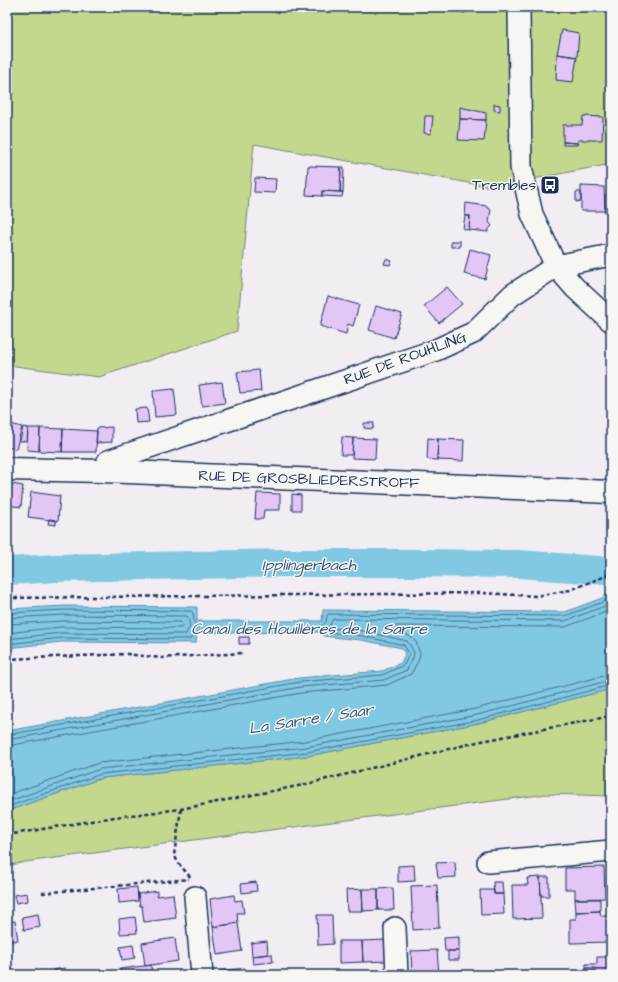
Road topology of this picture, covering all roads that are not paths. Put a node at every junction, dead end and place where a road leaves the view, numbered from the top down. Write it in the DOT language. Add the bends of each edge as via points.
graph roads {
  1 [pos="519,7"];
  2 [pos="611,255"];
  3 [pos="556,266"];
  4 [pos="611,321"];
  5 [pos="7,469"];
  6 [pos="103,471"];
  7 [pos="611,492"];
  8 [pos="611,851"];
  9 [pos="488,862"];
  10 [pos="193,888"];
  11 [pos="395,928"];
  12 [pos="202,975"];
  13 [pos="397,975"];
  1 -- 3 [label="street" via="521,166 532,214"];
  2 -- 3 [label="street"];
  3 -- 4 [label="street" via="575,288"];
  3 -- 6 [label="street, RUE DE ROUHLING" via="512,295 473,333 436,350 108,461"];
  5 -- 6 [label="main road, RUE DE GROSBLIEDERSTROFF"];
  6 -- 7 [label="main road, RUE DE GROSBLIEDERSTROFF"];
  8 -- 9 [label="street"];
  10 -- 12 [label="street"];
  11 -- 13 [label="street"];
}
